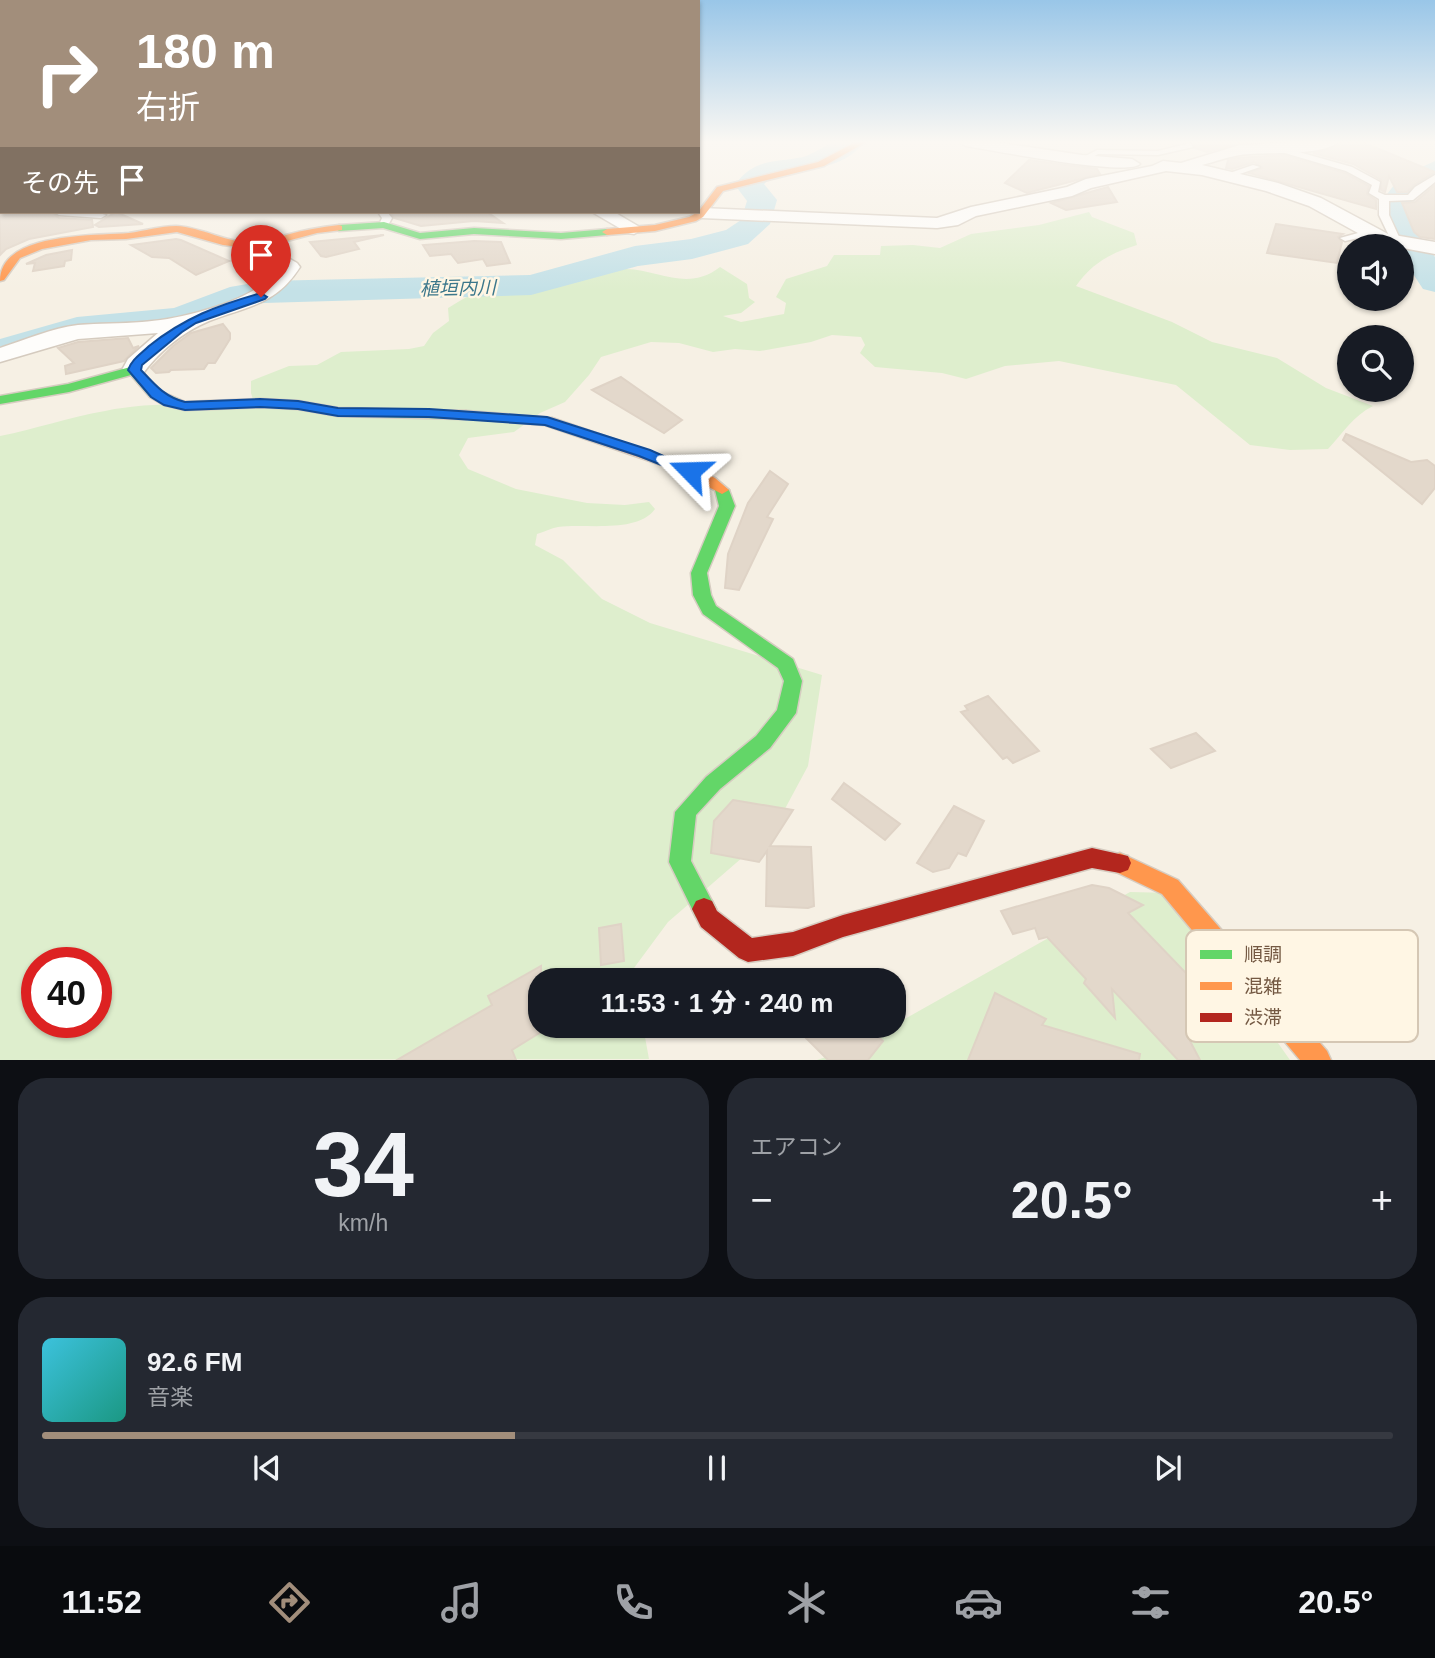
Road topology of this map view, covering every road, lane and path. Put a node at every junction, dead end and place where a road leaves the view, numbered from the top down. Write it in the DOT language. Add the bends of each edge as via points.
graph roads {
  1 [pos="715,191"];
  2 [pos="1071,191"];
  3 [pos="1281,191"];
  4 [pos="1374,191"];
  5 [pos="1416,191"];
  6 [pos="1384,198"];
  7 [pos="702,213"];
  8 [pos="103,214"];
  9 [pos="605,214"];
  10 [pos="700,214"];
  11 [pos="384,218"];
  12 [pos="634,229"];
  13 [pos="1369,233"];
  14 [pos="1364,234"];
  15 [pos="1393,234"];
  16 [pos="91,237"];
  17 [pos="257,246"];
  18 [pos="1414,246"];
  19 [pos="1433,251"];
  20 [pos="0,278"];
  21 [pos="192,321"];
  22 [pos="0,355"];
  23 [pos="135,370"];
  24 [pos="0,400"];
  25 [pos="1207,930"];
  26 [pos="1303,1042"];
  27 [pos="1318,1059"];
  1 -- 7 [label="street"];
  2 -- 7 [label="street" via="937,223"];
  3 -- 13 [label="street" via="1315,202"];
  4 -- 6 [label="lane"];
  5 -- 6 [label="lane" via="1410,198"];
  6 -- 15 [label="lane" via="1384,215"];
  8 -- 16 [label="lane"];
  9 -- 12 [label="street"];
  10 -- 12 [label="street" via="682,222"];
  11 -- 12 [label="street" via="411,236 474,231 561,236"];
  11 -- 17 [label="street"];
  13 -- 14 [label="lane"];
  16 -- 17 [label="street" via="177,229"];
  16 -- 20 [label="street" via="26,250"];
  17 -- 21 [label="street" via="290,267 286,276 261,297"];
  18 -- 19 [label="street"];
  21 -- 22 [label="street" via="145,329 76,332"];
  21 -- 23 [label="street" via="136,364"];
  23 -- 24 [label="street"];
  23 -- 25 [label="street" via="155,394 185,406 260,403 338,412 547,421 645,453 710,481 724,492 727,506 699,573 702,596 709,610 786,664 793,681 786,713 763,741 686,812 680,862 709,919 748,950 793,944 1091,858 1117,862 1170,887"];
  26 -- 27 [label="street"];
}
